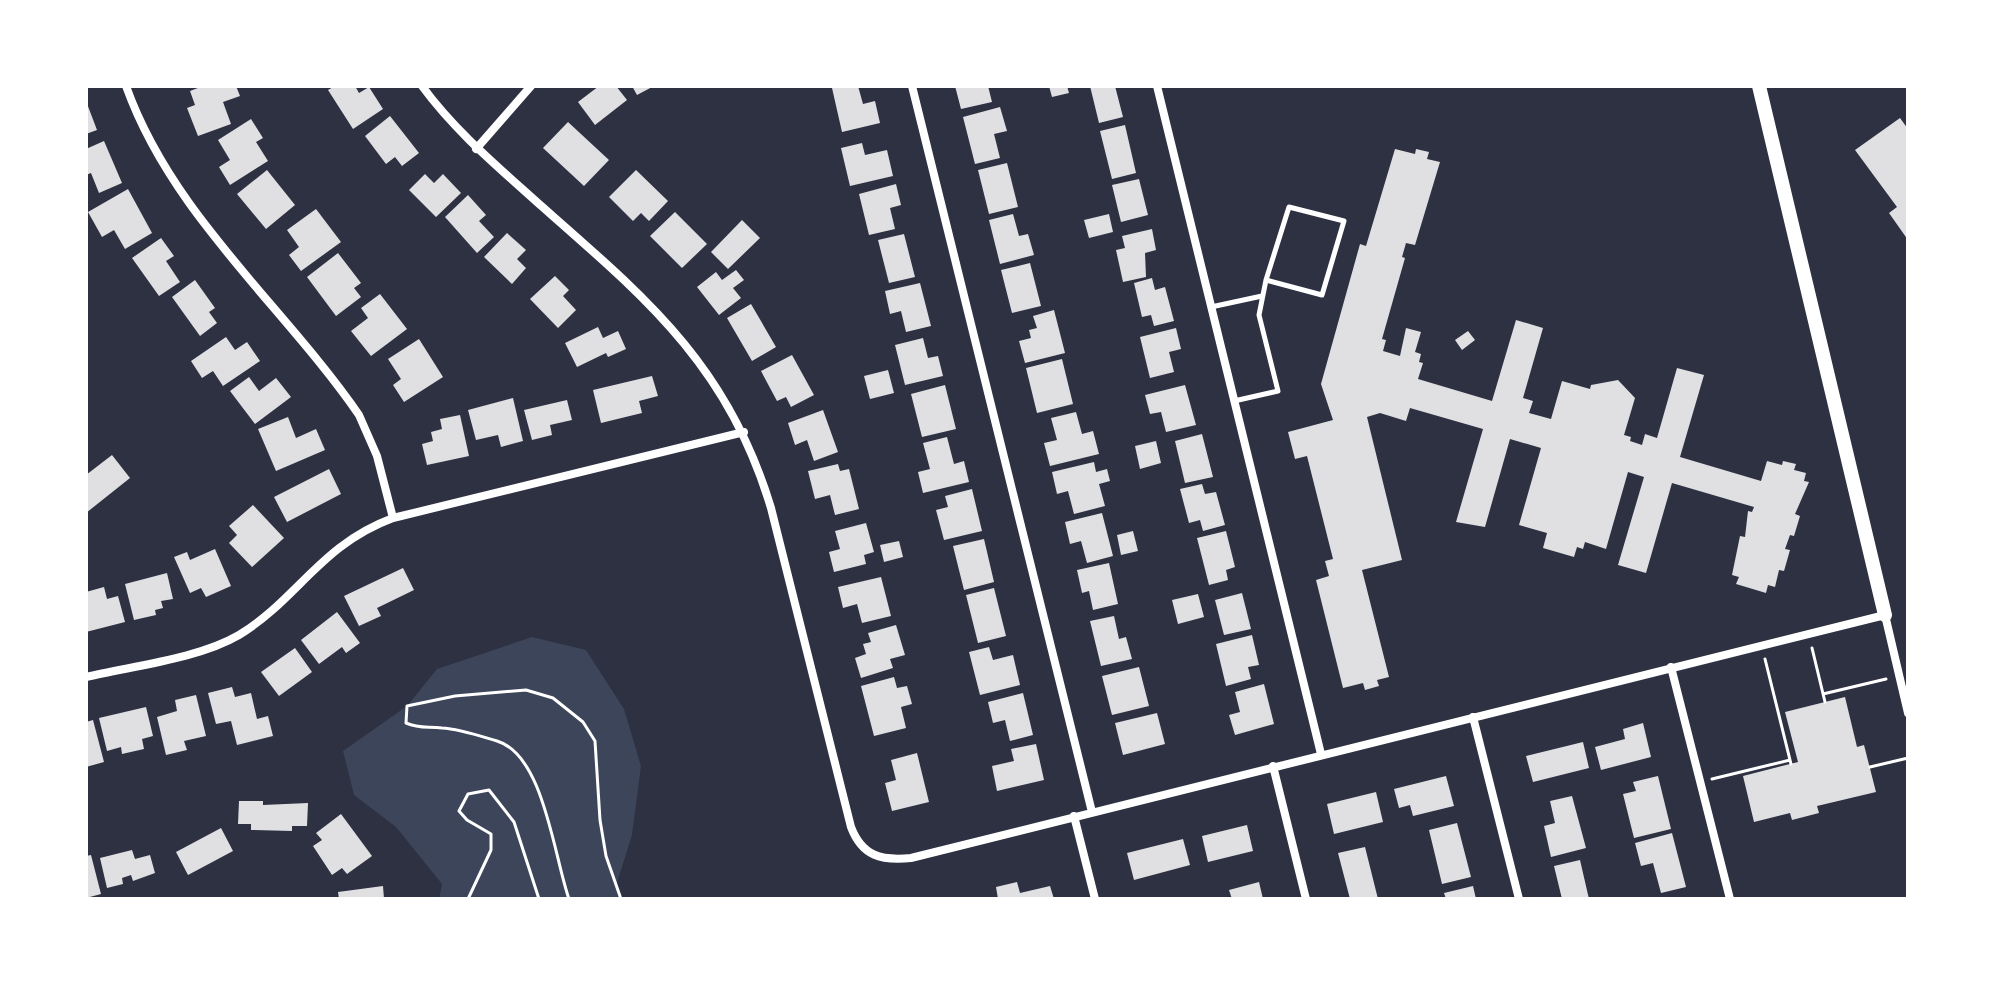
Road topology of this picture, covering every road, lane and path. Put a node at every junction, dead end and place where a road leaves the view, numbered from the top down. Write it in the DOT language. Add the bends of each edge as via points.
graph roads {
  1 [pos="126,86"];
  2 [pos="422,86"];
  3 [pos="531,86"];
  4 [pos="912,86"];
  5 [pos="1170,86"];
  6 [pos="1759,86"];
  7 [pos="1157,88"];
  8 [pos="476,149"];
  9 [pos="1266,280"];
  10 [pos="1262,296"];
  11 [pos="1211,307"];
  12 [pos="1234,401"];
  13 [pos="744,432"];
  14 [pos="393,518"];
  15 [pos="1885,615"];
  16 [pos="1809,634"];
  17 [pos="1761,645"];
  18 [pos="1671,667"];
  19 [pos="1899,675"];
  20 [pos="86,677"];
  21 [pos="1823,694"];
  22 [pos="1825,702"];
  23 [pos="1908,713"];
  24 [pos="1473,717"];
  25 [pos="1321,754"];
  26 [pos="1908,758"];
  27 [pos="1273,766"];
  28 [pos="1870,767"];
  29 [pos="1700,782"];
  30 [pos="1092,812"];
  31 [pos="1074,816"];
  32 [pos="468,899"];
  33 [pos="539,899"];
  34 [pos="569,899"];
  35 [pos="621,899"];
  36 [pos="1095,899"];
  37 [pos="1306,899"];
  38 [pos="1519,899"];
  39 [pos="1730,899"];
  1 -- 14 [label="street" via="180,192 359,415 377,456"];
  2 -- 8 [label="street"];
  3 -- 8 [label="street"];
  4 -- 30 [label="street"];
  5 -- 7 [label="street"];
  6 -- 15 [label="street"];
  7 -- 11 [label="street"];
  8 -- 13 [label="street" via="672,326 721,390"];
  9 -- 9 [label="lane" via="1322,295 1344,221 1289,207"];
  9 -- 10 [label="lane"];
  10 -- 11 [label="lane"];
  10 -- 12 [label="lane" via="1259,315 1278,391"];
  11 -- 12 [label="street"];
  12 -- 25 [label="street"];
  13 -- 14 [label="street"];
  13 -- 31 [label="street" via="771,508 851,827 870,854 911,858"];
  14 -- 20 [label="street" via="345,541 265,615 225,642"];
  15 -- 16 [label="street"];
  15 -- 19 [label="street"];
  16 -- 17 [label="street"];
  16 -- 21 [label="path"];
  17 -- 18 [label="street"];
  17 -- 29 [label="path" via="1791,762"];
  18 -- 24 [label="street"];
  18 -- 29 [label="street"];
  19 -- 21 [label="path"];
  19 -- 23 [label="street"];
  21 -- 22 [label="path"];
  24 -- 25 [label="street"];
  24 -- 38 [label="street"];
  25 -- 27 [label="street"];
  26 -- 28 [label="path"];
  27 -- 30 [label="street"];
  27 -- 37 [label="street"];
  29 -- 39 [label="street"];
  30 -- 31 [label="street"];
  31 -- 36 [label="street"];
  32 -- 33 [label="path" via="491,850 491,834 459,811 468,794 489,790 514,822"];
  34 -- 35 [label="path" via="540,792 521,757 501,742 442,727 418,729 406,723 407,706 526,690 553,698 583,722 595,741 600,820"];
}
